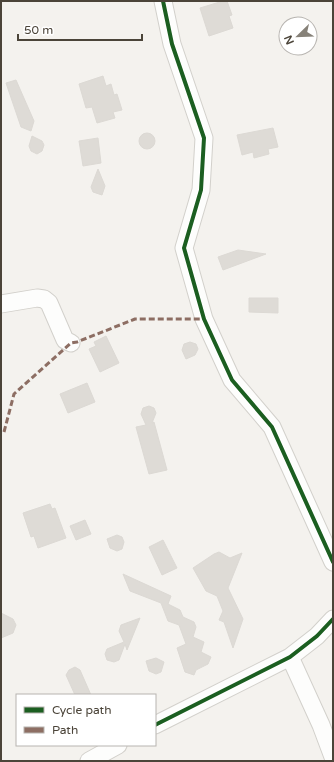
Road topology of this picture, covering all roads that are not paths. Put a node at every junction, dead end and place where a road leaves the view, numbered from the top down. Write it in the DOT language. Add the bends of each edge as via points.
graph roads {
  1 [pos="163,1"];
  2 [pos="1,304"];
  3 [pos="71,343"];
  4 [pos="333,562"];
  5 [pos="333,619"];
  6 [pos="290,658"];
  7 [pos="156,725"];
  8 [pos="116,746"];
  9 [pos="333,757"];
  10 [pos="89,761"];
  1 -- 4 [label="street" via="172,44 204,138 201,190 184,248 204,319 232,380 272,427"];
  2 -- 3 [label="street" via="44,299 50,303 65,340"];
  5 -- 6 [label="street"];
  6 -- 7 [label="street"];
  6 -- 9 [label="street"];
  8 -- 10 [label="street"];
}
